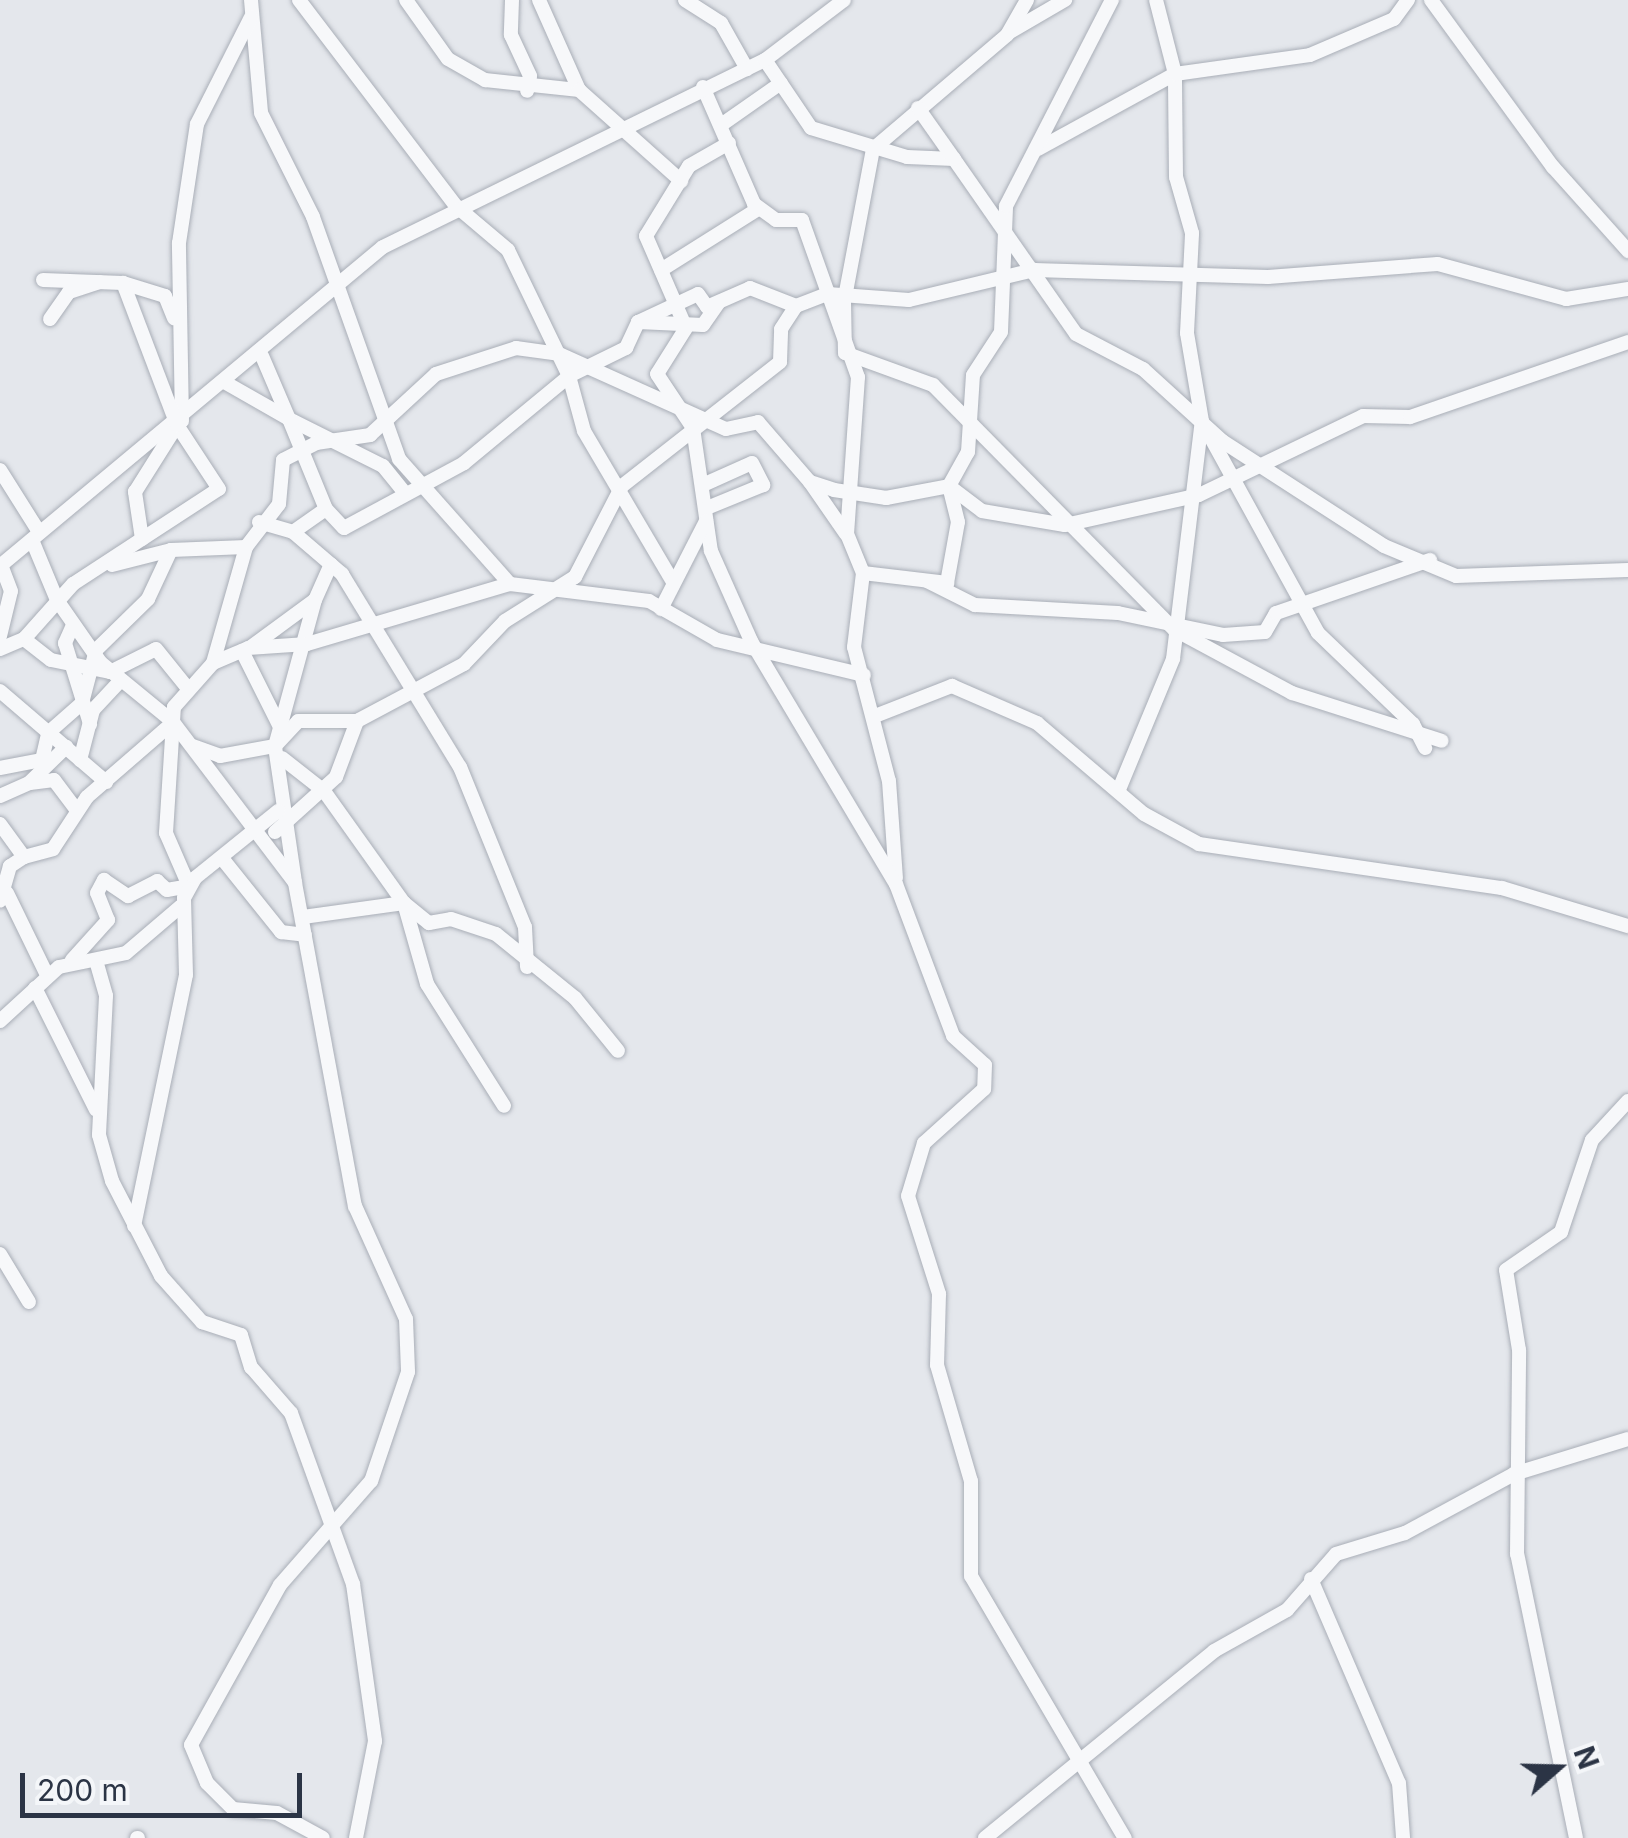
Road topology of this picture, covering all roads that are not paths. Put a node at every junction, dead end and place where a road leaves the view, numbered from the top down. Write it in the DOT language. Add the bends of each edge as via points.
graph roads {
  1 [pos="250,0"];
  2 [pos="298,0"];
  3 [pos="406,0"];
  4 [pos="512,0"];
  5 [pos="539,0"];
  6 [pos="685,0"];
  7 [pos="844,0"];
  8 [pos="1027,0"];
  9 [pos="1065,0"];
  10 [pos="1112,0"];
  11 [pos="1156,0"];
  12 [pos="1408,0"];
  13 [pos="1431,0"];
  14 [pos="250,17"];
  15 [pos="1007,34"];
  16 [pos="766,60"];
  17 [pos="747,69"];
  18 [pos="1175,74"];
  19 [pos="780,83"];
  20 [pos="703,86"];
  21 [pos="580,90"];
  22 [pos="527,91"];
  23 [pos="918,108"];
  24 [pos="721,125"];
  25 [pos="625,127"];
  26 [pos="729,144"];
  27 [pos="873,149"];
  28 [pos="1038,149"];
  29 [pos="954,159"];
  30 [pos="681,180"];
  31 [pos="456,206"];
  32 [pos="758,209"];
  33 [pos="1006,221"];
  34 [pos="1628,251"];
  35 [pos="662,270"];
  36 [pos="1034,270"];
  37 [pos="1192,274"];
  38 [pos="999,275"];
  39 [pos="106,279"];
  40 [pos="43,280"];
  41 [pos="123,283"];
  42 [pos="335,284"];
  43 [pos="1628,288"];
  44 [pos="828,294"];
  45 [pos="719,302"];
  46 [pos="844,302"];
  47 [pos="674,303"];
  48 [pos="796,306"];
  49 [pos="50,319"];
  50 [pos="638,322"];
  51 [pos="686,328"];
  52 [pos="180,331"];
  53 [pos="1628,342"];
  54 [pos="845,353"];
  55 [pos="559,354"];
  56 [pos="262,356"];
  57 [pos="585,368"];
  58 [pos="569,376"];
  59 [pos="226,383"];
  60 [pos="685,408"];
  61 [pos="390,414"];
  62 [pos="289,418"];
  63 [pos="1202,421"];
  64 [pos="180,423"];
  65 [pos="970,423"];
  66 [pos="700,425"];
  67 [pos="337,442"];
  68 [pos="303,449"];
  69 [pos="1262,463"];
  70 [pos="0,470"];
  71 [pos="810,482"];
  72 [pos="1232,482"];
  73 [pos="704,484"];
  74 [pos="622,486"];
  75 [pos="949,486"];
  76 [pos="411,489"];
  77 [pos="853,495"];
  78 [pos="1199,495"];
  79 [pos="326,508"];
  80 [pos="707,514"];
  81 [pos="259,522"];
  82 [pos="1065,525"];
  83 [pos="293,532"];
  84 [pos="847,534"];
  85 [pos="36,536"];
  86 [pos="142,539"];
  87 [pos="246,547"];
  88 [pos="171,550"];
  89 [pos="1431,559"];
  90 [pos="332,564"];
  91 [pos="0,565"];
  92 [pos="112,565"];
  93 [pos="1628,570"];
  94 [pos="863,573"];
  95 [pos="927,581"];
  96 [pos="672,582"];
  97 [pos="510,584"];
  98 [pos="556,586"];
  99 [pos="57,600"];
  100 [pos="314,600"];
  101 [pos="1302,603"];
  102 [pos="661,609"];
  103 [pos="73,624"];
  104 [pos="374,624"];
  105 [pos="1175,630"];
  106 [pos="0,636"];
  107 [pos="24,639"];
  108 [pos="307,644"];
  109 [pos="0,649"];
  110 [pos="96,650"];
  111 [pos="245,650"];
  112 [pos="759,653"];
  113 [pos="213,663"];
  114 [pos="82,664"];
  115 [pos="864,675"];
  116 [pos="115,677"];
  117 [pos="186,686"];
  118 [pos="409,688"];
  119 [pos="0,692"];
  120 [pos="82,704"];
  121 [pos="875,716"];
  122 [pos="0,718"];
  123 [pos="357,721"];
  124 [pos="172,722"];
  125 [pos="30,723"];
  126 [pos="90,724"];
  127 [pos="281,728"];
  128 [pos="1416,731"];
  129 [pos="48,733"];
  130 [pos="1442,740"];
  131 [pos="187,744"];
  132 [pos="66,747"];
  133 [pos="1425,748"];
  134 [pos="278,752"];
  135 [pos="80,760"];
  136 [pos="1,764"];
  137 [pos="106,782"];
  138 [pos="0,783"];
  139 [pos="30,783"];
  140 [pos="1120,787"];
  141 [pos="324,791"];
  142 [pos="0,796"];
  143 [pos="78,810"];
  144 [pos="278,811"];
  145 [pos="0,824"];
  146 [pos="281,827"];
  147 [pos="258,834"];
  148 [pos="24,857"];
  149 [pos="225,862"];
  150 [pos="5,865"];
  151 [pos="295,882"];
  152 [pos="896,884"];
  153 [pos="189,886"];
  154 [pos="3,897"];
  155 [pos="404,903"];
  156 [pos="181,906"];
  157 [pos="302,917"];
  158 [pos="1628,926"];
  159 [pos="305,936"];
  160 [pos="72,960"];
  161 [pos="97,964"];
  162 [pos="527,967"];
  163 [pos="48,977"];
  164 [pos="36,988"];
  165 [pos="0,1021"];
  166 [pos="618,1051"];
  167 [pos="1628,1101"];
  168 [pos="504,1106"];
  169 [pos="98,1116"];
  170 [pos="134,1226"];
  171 [pos="0,1254"];
  172 [pos="29,1302"];
  173 [pos="1628,1438"];
  174 [pos="1514,1474"];
  175 [pos="335,1525"];
  176 [pos="1311,1579"];
  177 [pos="1074,1760"];
  178 [pos="323,1838"];
  179 [pos="356,1838"];
  180 [pos="984,1838"];
  181 [pos="1126,1838"];
  182 [pos="1403,1838"];
  183 [pos="1576,1838"];
  1 -- 14 [label="street"];
  2 -- 31 [label="street"];
  3 -- 22 [label="street" via="448,59"];
  4 -- 22 [label="street" via="510,35 530,76"];
  5 -- 21 [label="street"];
  6 -- 17 [label="street" via="721,22"];
  7 -- 16 [label="street"];
  8 -- 15 [label="street"];
  9 -- 15 [label="street"];
  10 -- 28 [label="street"];
  11 -- 18 [label="street"];
  12 -- 18 [label="street" via="1394,19 1310,54"];
  13 -- 34 [label="street" via="1553,167"];
  14 -- 42 [label="street" via="261,113"];
  14 -- 52 [label="street" via="197,124 179,243"];
  15 -- 23 [label="street"];
  16 -- 17 [label="street"];
  16 -- 19 [label="street"];
  17 -- 20 [label="street"];
  18 -- 28 [label="street"];
  18 -- 37 [label="street" via="1176,177 1192,233"];
  19 -- 24 [label="street"];
  19 -- 27 [label="street" via="811,128 842,131"];
  20 -- 24 [label="street"];
  20 -- 25 [label="street"];
  21 -- 22 [label="street"];
  21 -- 25 [label="street"];
  23 -- 27 [label="street"];
  23 -- 29 [label="street"];
  24 -- 26 [label="street"];
  25 -- 30 [label="street"];
  25 -- 31 [label="street"];
  26 -- 30 [label="street"];
  26 -- 32 [label="street"];
  27 -- 29 [label="street"];
  27 -- 46 [label="street"];
  28 -- 33 [label="street"];
  29 -- 33 [label="street"];
  30 -- 35 [label="street" via="646,236"];
  31 -- 42 [label="street"];
  31 -- 55 [label="street" via="508,250"];
  32 -- 35 [label="street"];
  32 -- 44 [label="street" via="802,220"];
  33 -- 36 [label="street"];
  33 -- 38 [label="street"];
  35 -- 47 [label="street"];
  36 -- 37 [label="street"];
  36 -- 38 [label="street"];
  36 -- 63 [label="street" via="1058,317 1091,347 1143,368"];
  37 -- 43 [label="street" via="1438,264 1566,299"];
  37 -- 63 [label="street" via="1187,333"];
  38 -- 46 [label="street" via="909,300"];
  38 -- 65 [label="street" via="1001,332 973,375"];
  39 -- 40 [label="street"];
  39 -- 41 [label="street"];
  39 -- 49 [label="street" via="69,292"];
  41 -- 52 [label="street" via="165,296"];
  41 -- 64 [label="street"];
  42 -- 56 [label="street"];
  42 -- 61 [label="street"];
  44 -- 46 [label="street"];
  44 -- 48 [label="street"];
  44 -- 54 [label="street"];
  45 -- 47 [label="street" via="706,307 698,294"];
  45 -- 48 [label="street" via="750,288"];
  45 -- 51 [label="street" via="703,325"];
  46 -- 54 [label="street"];
  47 -- 50 [label="street"];
  47 -- 51 [label="street"];
  48 -- 66 [label="street" via="781,329 780,362"];
  50 -- 51 [label="street"];
  50 -- 57 [label="street" via="626,348"];
  51 -- 60 [label="street" via="657,374"];
  52 -- 64 [label="street"];
  53 -- 69 [label="street" via="1410,417 1364,416"];
  54 -- 65 [label="street" via="933,385"];
  54 -- 77 [label="street" via="862,406"];
  55 -- 57 [label="street"];
  55 -- 58 [label="street"];
  55 -- 61 [label="street" via="502,349 436,374"];
  56 -- 59 [label="street"];
  56 -- 62 [label="street"];
  57 -- 58 [label="street"];
  57 -- 60 [label="street"];
  58 -- 74 [label="street" via="584,431"];
  58 -- 76 [label="street" via="464,464"];
  59 -- 62 [label="street"];
  59 -- 64 [label="street"];
  60 -- 66 [label="street"];
  61 -- 67 [label="street" via="370,435"];
  61 -- 76 [label="street" via="392,441"];
  62 -- 67 [label="street"];
  62 -- 68 [label="street"];
  63 -- 69 [label="street"];
  63 -- 72 [label="street"];
  63 -- 78 [label="street"];
  64 -- 85 [label="street"];
  64 -- 86 [label="street" via="135,492"];
  64 -- 86 [label="street" via="218,489"];
  65 -- 75 [label="street" via="968,452"];
  65 -- 82 [label="street"];
  66 -- 71 [label="street" via="726,429 758,422"];
  66 -- 73 [label="street"];
  66 -- 74 [label="street"];
  67 -- 68 [label="street"];
  67 -- 76 [label="street"];
  68 -- 79 [label="street"];
  68 -- 81 [label="street" via="283,460 279,504"];
  69 -- 72 [label="street"];
  69 -- 89 [label="street" via="1384,546"];
  70 -- 85 [label="street"];
  71 -- 77 [label="street"];
  71 -- 84 [label="street"];
  72 -- 78 [label="street"];
  72 -- 101 [label="street"];
  73 -- 80 [label="street"];
  73 -- 80 [label="street" via="752,463 763,485"];
  74 -- 96 [label="street"];
  74 -- 98 [label="street" via="575,577"];
  75 -- 77 [label="street"];
  75 -- 82 [label="street" via="982,511"];
  75 -- 95 [label="street" via="958,522 954,571 946,582"];
  76 -- 79 [label="street" via="344,528"];
  76 -- 97 [label="street"];
  77 -- 84 [label="street"];
  78 -- 82 [label="street"];
  78 -- 105 [label="street" via="1176,584"];
  79 -- 83 [label="street"];
  80 -- 96 [label="street"];
  80 -- 112 [label="street"];
  81 -- 83 [label="street"];
  81 -- 87 [label="street"];
  82 -- 105 [label="street"];
  83 -- 90 [label="street"];
  84 -- 94 [label="street"];
  85 -- 91 [label="street"];
  85 -- 99 [label="street"];
  86 -- 92 [label="street"];
  87 -- 88 [label="street"];
  87 -- 113 [label="street"];
  88 -- 92 [label="street"];
  88 -- 110 [label="street" via="148,598"];
  89 -- 93 [label="street" via="1456,576"];
  89 -- 101 [label="street"];
  90 -- 100 [label="street"];
  90 -- 104 [label="street"];
  91 -- 106 [label="street" via="10,591"];
  92 -- 99 [label="street"];
  94 -- 95 [label="street"];
  94 -- 115 [label="street" via="854,646"];
  95 -- 105 [label="street" via="975,604 1118,613"];
  96 -- 102 [label="street"];
  97 -- 98 [label="street"];
  97 -- 104 [label="street"];
  98 -- 102 [label="street"];
  98 -- 118 [label="street" via="464,664"];
  99 -- 103 [label="street"];
  99 -- 107 [label="street"];
  100 -- 108 [label="street"];
  100 -- 111 [label="street"];
  101 -- 105 [label="street" via="1276,613 1265,632"];
  101 -- 128 [label="street" via="1333,652"];
  102 -- 112 [label="street"];
  103 -- 110 [label="street"];
  103 -- 114 [label="street" via="65,643"];
  104 -- 108 [label="street"];
  104 -- 118 [label="street"];
  105 -- 128 [label="street" via="1292,693"];
  105 -- 140 [label="street" via="1173,659"];
  107 -- 109 [label="street"];
  107 -- 114 [label="street"];
  108 -- 111 [label="street"];
  108 -- 127 [label="street"];
  110 -- 114 [label="street"];
  110 -- 116 [label="street"];
  111 -- 113 [label="street"];
  111 -- 127 [label="street"];
  112 -- 115 [label="street"];
  112 -- 152 [label="street"];
  113 -- 117 [label="street"];
  114 -- 116 [label="street"];
  114 -- 120 [label="street"];
  115 -- 121 [label="street"];
  116 -- 117 [label="street" via="156,649"];
  116 -- 124 [label="street"];
  116 -- 126 [label="street"];
  117 -- 124 [label="street"];
  118 -- 123 [label="street"];
  118 -- 162 [label="street" via="460,767 525,926"];
  119 -- 125 [label="street"];
  120 -- 126 [label="street"];
  120 -- 129 [label="street"];
  121 -- 140 [label="street" via="952,686 1037,723"];
  121 -- 152 [label="street"];
  122 -- 125 [label="street"];
  123 -- 134 [label="street" via="298,720"];
  123 -- 141 [label="street"];
  124 -- 131 [label="street"];
  124 -- 137 [label="street"];
  124 -- 153 [label="street" via="166,834"];
  125 -- 129 [label="street"];
  126 -- 135 [label="street"];
  127 -- 134 [label="street"];
  128 -- 130 [label="street"];
  128 -- 133 [label="street"];
  129 -- 132 [label="street"];
  129 -- 136 [label="street" via="42,760 22,771"];
  131 -- 134 [label="street" via="220,756"];
  131 -- 147 [label="street"];
  132 -- 135 [label="street"];
  132 -- 139 [label="street"];
  134 -- 141 [label="street"];
  134 -- 144 [label="street"];
  135 -- 137 [label="street"];
  136 -- 138 [label="street"];
  137 -- 143 [label="street"];
  139 -- 142 [label="street"];
  139 -- 143 [label="street" via="54,780"];
  140 -- 158 [label="street" via="1144,814 1199,844 1502,888"];
  141 -- 146 [label="street"];
  141 -- 155 [label="street"];
  143 -- 148 [label="street" via="53,849"];
  144 -- 146 [label="street"];
  144 -- 147 [label="street"];
  145 -- 148 [label="street"];
  146 -- 147 [label="street" via="268,838"];
  146 -- 151 [label="street"];
  147 -- 149 [label="street"];
  147 -- 151 [label="street"];
  148 -- 150 [label="street"];
  149 -- 153 [label="street"];
  149 -- 159 [label="street" via="281,932"];
  150 -- 154 [label="street"];
  151 -- 157 [label="street"];
  152 -- 177 [label="street" via="953,1036 988,1075 924,1144 908,1196 940,1294 937,1365 971,1482 971,1576"];
  153 -- 156 [label="street"];
  153 -- 160 [label="street" via="167,890 157,882 128,896 104,880 97,893 108,920"];
  154 -- 163 [label="street"];
  155 -- 157 [label="street"];
  155 -- 162 [label="street" via="430,922 481,926"];
  155 -- 168 [label="street" via="427,984"];
  156 -- 161 [label="street" via="137,946"];
  156 -- 170 [label="street" via="186,975"];
  157 -- 159 [label="street"];
  159 -- 175 [label="street" via="355,1206 393,1277 411,1359 371,1481"];
  160 -- 161 [label="street"];
  160 -- 163 [label="street"];
  161 -- 169 [label="street" via="106,996"];
  162 -- 166 [label="street" via="575,998"];
  163 -- 164 [label="street"];
  164 -- 165 [label="street"];
  164 -- 169 [label="street"];
  167 -- 174 [label="street" via="1592,1140 1561,1232 1506,1270 1519,1350"];
  169 -- 170 [label="street"];
  170 -- 175 [label="street" via="202,1322 241,1335 251,1367 291,1413"];
  171 -- 172 [label="street"];
  173 -- 174 [label="street"];
  174 -- 176 [label="street" via="1405,1533 1336,1554"];
  174 -- 183 [label="street" via="1518,1566"];
  175 -- 178 [label="street" via="280,1585 191,1745 207,1783 233,1809 277,1813"];
  175 -- 179 [label="street" via="361,1613 375,1741"];
  176 -- 177 [label="street" via="1286,1610 1214,1651 1142,1718"];
  176 -- 182 [label="street" via="1398,1784"];
  177 -- 180 [label="street"];
  177 -- 181 [label="street"];
}
